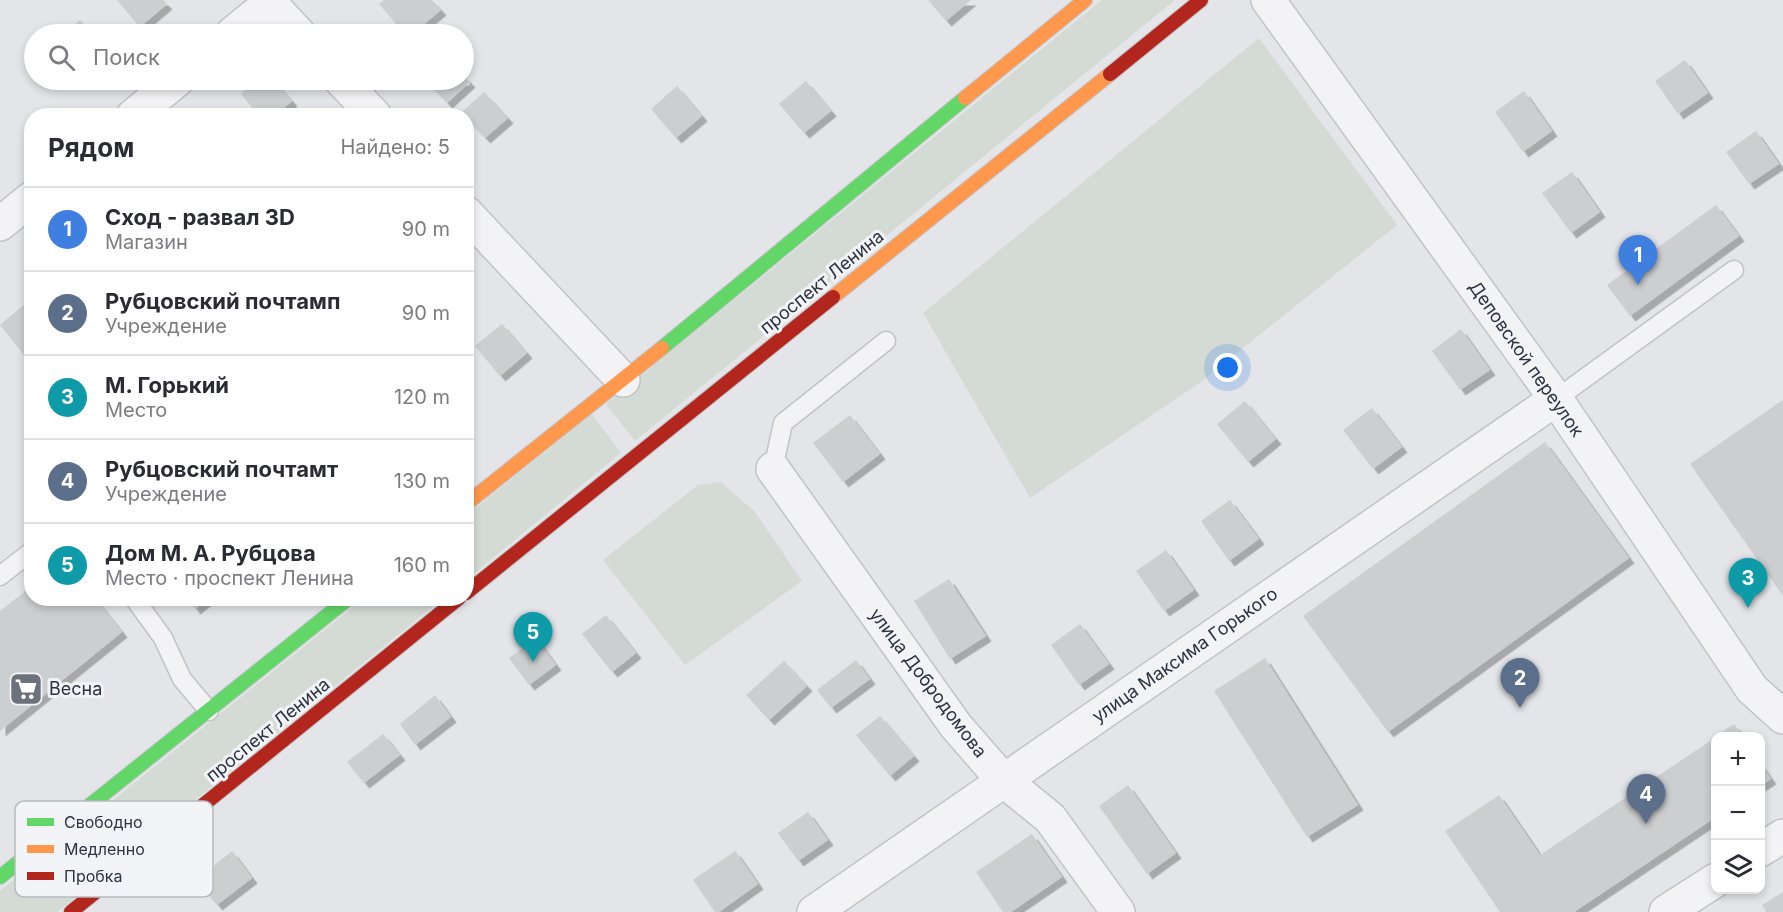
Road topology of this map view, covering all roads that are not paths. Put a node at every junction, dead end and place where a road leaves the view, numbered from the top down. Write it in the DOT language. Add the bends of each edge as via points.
graph roads {
  1 [pos="1085,0"];
  2 [pos="1201,0"];
  3 [pos="1268,0"];
  4 [pos="270,1"];
  5 [pos="244,24"];
  6 [pos="290,24"];
  7 [pos="164,90"];
  8 [pos="350,90"];
  9 [pos="142,108"];
  10 [pos="367,108"];
  11 [pos="24,204"];
  12 [pos="474,222"];
  13 [pos="0,224"];
  14 [pos="1734,270"];
  15 [pos="886,342"];
  16 [pos="622,380"];
  17 [pos="1556,399"];
  18 [pos="773,469"];
  19 [pos="474,498"];
  20 [pos="24,557"];
  21 [pos="0,576"];
  22 [pos="474,587"];
  23 [pos="140,606"];
  24 [pos="339,606"];
  25 [pos="449,606"];
  26 [pos="208,711"];
  27 [pos="1783,717"];
  28 [pos="1003,780"];
  29 [pos="95,801"];
  30 [pos="208,801"];
  31 [pos="1783,836"];
  32 [pos="1765,847"];
  33 [pos="15,865"];
  34 [pos="0,877"];
  35 [pos="1711,883"];
  36 [pos="90,897"];
  37 [pos="71,912"];
  38 [pos="814,912"];
  39 [pos="1118,912"];
  40 [pos="1666,912"];
  1 -- 16 [label="main road"];
  2 -- 22 [label="main road, проспект Ленина"];
  3 -- 17 [label="street, Деповской переулок"];
  4 -- 5 [label="street"];
  4 -- 6 [label="street"];
  7 -- 9 [label="street"];
  8 -- 10 [label="street"];
  11 -- 13 [label="street"];
  12 -- 16 [label="street"];
  14 -- 17 [label="lane"];
  15 -- 18 [label="lane" via="783,423"];
  16 -- 19 [label="main road"];
  17 -- 27 [label="street, Деповской переулок" via="1752,689"];
  17 -- 28 [label="street, улица Максима Горького"];
  18 -- 28 [label="street, улица Добродомова" via="956,726"];
  20 -- 21 [label="lane"];
  23 -- 26 [label="lane" via="163,638 182,679"];
  24 -- 26 [label="main road"];
  25 -- 30 [label="main road, проспект Ленина"];
  26 -- 29 [label="main road"];
  28 -- 38 [label="street, улица Максима Горького"];
  28 -- 39 [label="street, улица Добродомова" via="1050,818"];
  31 -- 32 [label="street"];
  33 -- 34 [label="main road"];
  35 -- 40 [label="street"];
  36 -- 37 [label="main road, проспект Ленина"];
}
